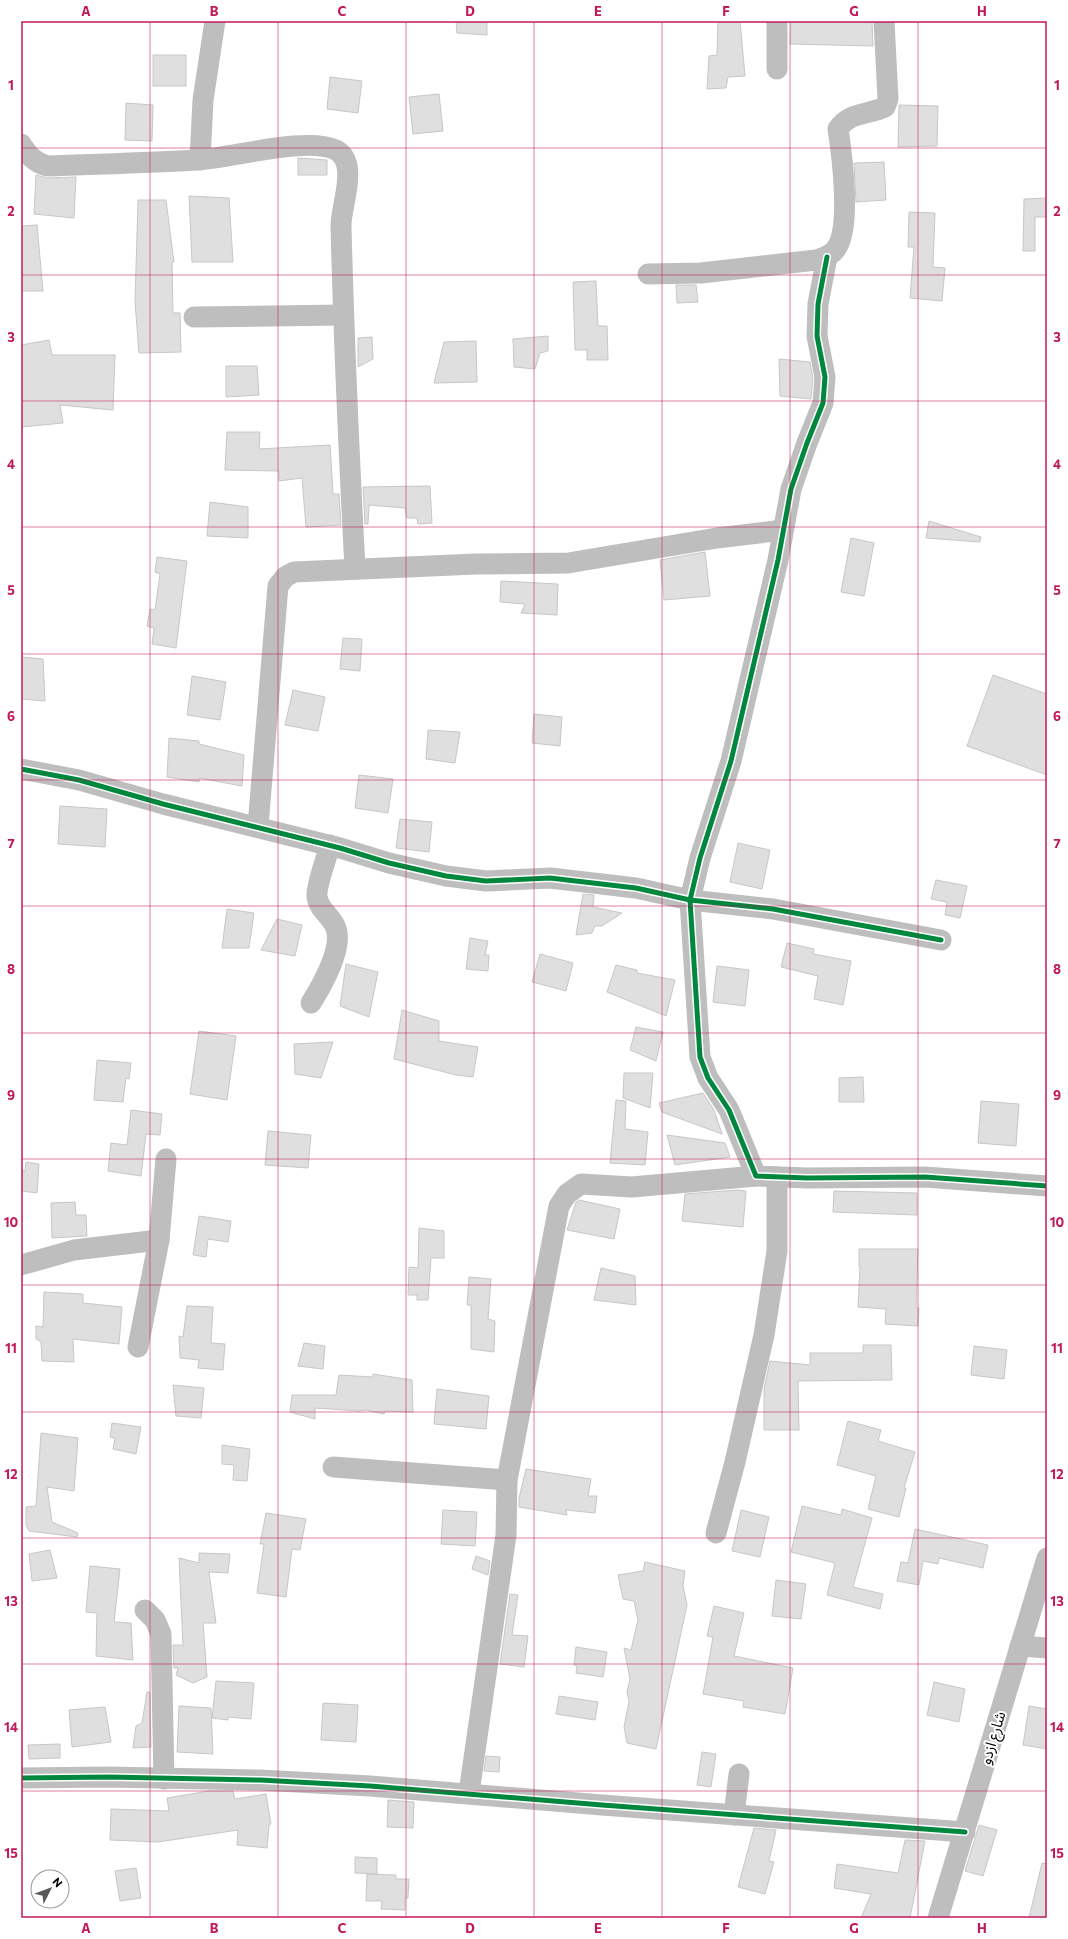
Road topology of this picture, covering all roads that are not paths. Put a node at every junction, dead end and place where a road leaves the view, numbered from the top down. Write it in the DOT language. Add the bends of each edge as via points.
graph roads {
  1 [pos="214,21"];
  2 [pos="777,21"];
  3 [pos="884,21"];
  4 [pos="778,69"];
  5 [pos="23,155"];
  6 [pos="200,160"];
  7 [pos="827,257"];
  8 [pos="648,274"];
  9 [pos="343,315"];
  10 [pos="194,317"];
  11 [pos="782,530"];
  12 [pos="355,568"];
  13 [pos="21,769"];
  14 [pos="258,826"];
  15 [pos="330,846"];
  16 [pos="690,900"];
  17 [pos="941,940"];
  18 [pos="311,1003"];
  19 [pos="166,1159"];
  20 [pos="756,1176"];
  21 [pos="777,1177"];
  22 [pos="1047,1186"];
  23 [pos="159,1240"];
  24 [pos="21,1265"];
  25 [pos="138,1347"];
  26 [pos="333,1467"];
  27 [pos="507,1480"];
  28 [pos="716,1533"];
  29 [pos="1047,1558"];
  30 [pos="145,1610"];
  31 [pos="1020,1646"];
  32 [pos="1047,1648"];
  33 [pos="739,1774"];
  34 [pos="21,1778"];
  35 [pos="164,1779"];
  36 [pos="469,1793"];
  37 [pos="734,1815"];
  38 [pos="965,1832"];
  39 [pos="938,1918"];
  1 -- 6 [label="street" via="204,100"];
  2 -- 4 [label="street"];
  3 -- 7 [label="street" via="888,99 885,107 851,117 843,121 838,129 845,223 840,242 835,251"];
  5 -- 6 [label="street" via="47,166"];
  6 -- 9 [label="street" via="296,146 326,146 338,151 345,159 348,180 340,215"];
  7 -- 8 [label="street" via="700,273"];
  7 -- 11 [label="street" via="818,304 817,336 825,377 823,404 791,489"];
  9 -- 10 [label="street"];
  9 -- 12 [label="street"];
  11 -- 12 [label="street" via="568,563"];
  11 -- 16 [label="street" via="776,567 731,761 700,858"];
  12 -- 14 [label="street" via="294,572 285,577 278,586"];
  13 -- 14 [label="street" via="78,780 163,804"];
  14 -- 15 [label="street"];
  15 -- 16 [label="street" via="446,876 486,881 550,878 636,888"];
  15 -- 18 [label="street" via="317,893 318,903 335,926 337,933 328,974"];
  16 -- 17 [label="street" via="773,909"];
  16 -- 20 [label="street" via="700,1057 708,1078 729,1110"];
  19 -- 23 [label="street"];
  20 -- 21 [label="street"];
  20 -- 27 [label="street" via="632,1188 581,1184 567,1194 559,1206"];
  21 -- 22 [label="street" via="925,1177"];
  21 -- 28 [label="street" via="777,1251 764,1335"];
  23 -- 24 [label="street" via="74,1250"];
  23 -- 25 [label="street"];
  26 -- 27 [label="street"];
  27 -- 36 [label="street" via="506,1535"];
  29 -- 31 [label="street, شارع ازدو"];
  30 -- 35 [label="street" via="155,1620 160,1634"];
  31 -- 32 [label="street"];
  31 -- 38 [label="street, شارع ازدو"];
  33 -- 37 [label="street"];
  34 -- 35 [label="street"];
  35 -- 36 [label="street" via="260,1780"];
  36 -- 37 [label="street"];
  37 -- 38 [label="street"];
  38 -- 39 [label="street, شارع ازدو"];
}
